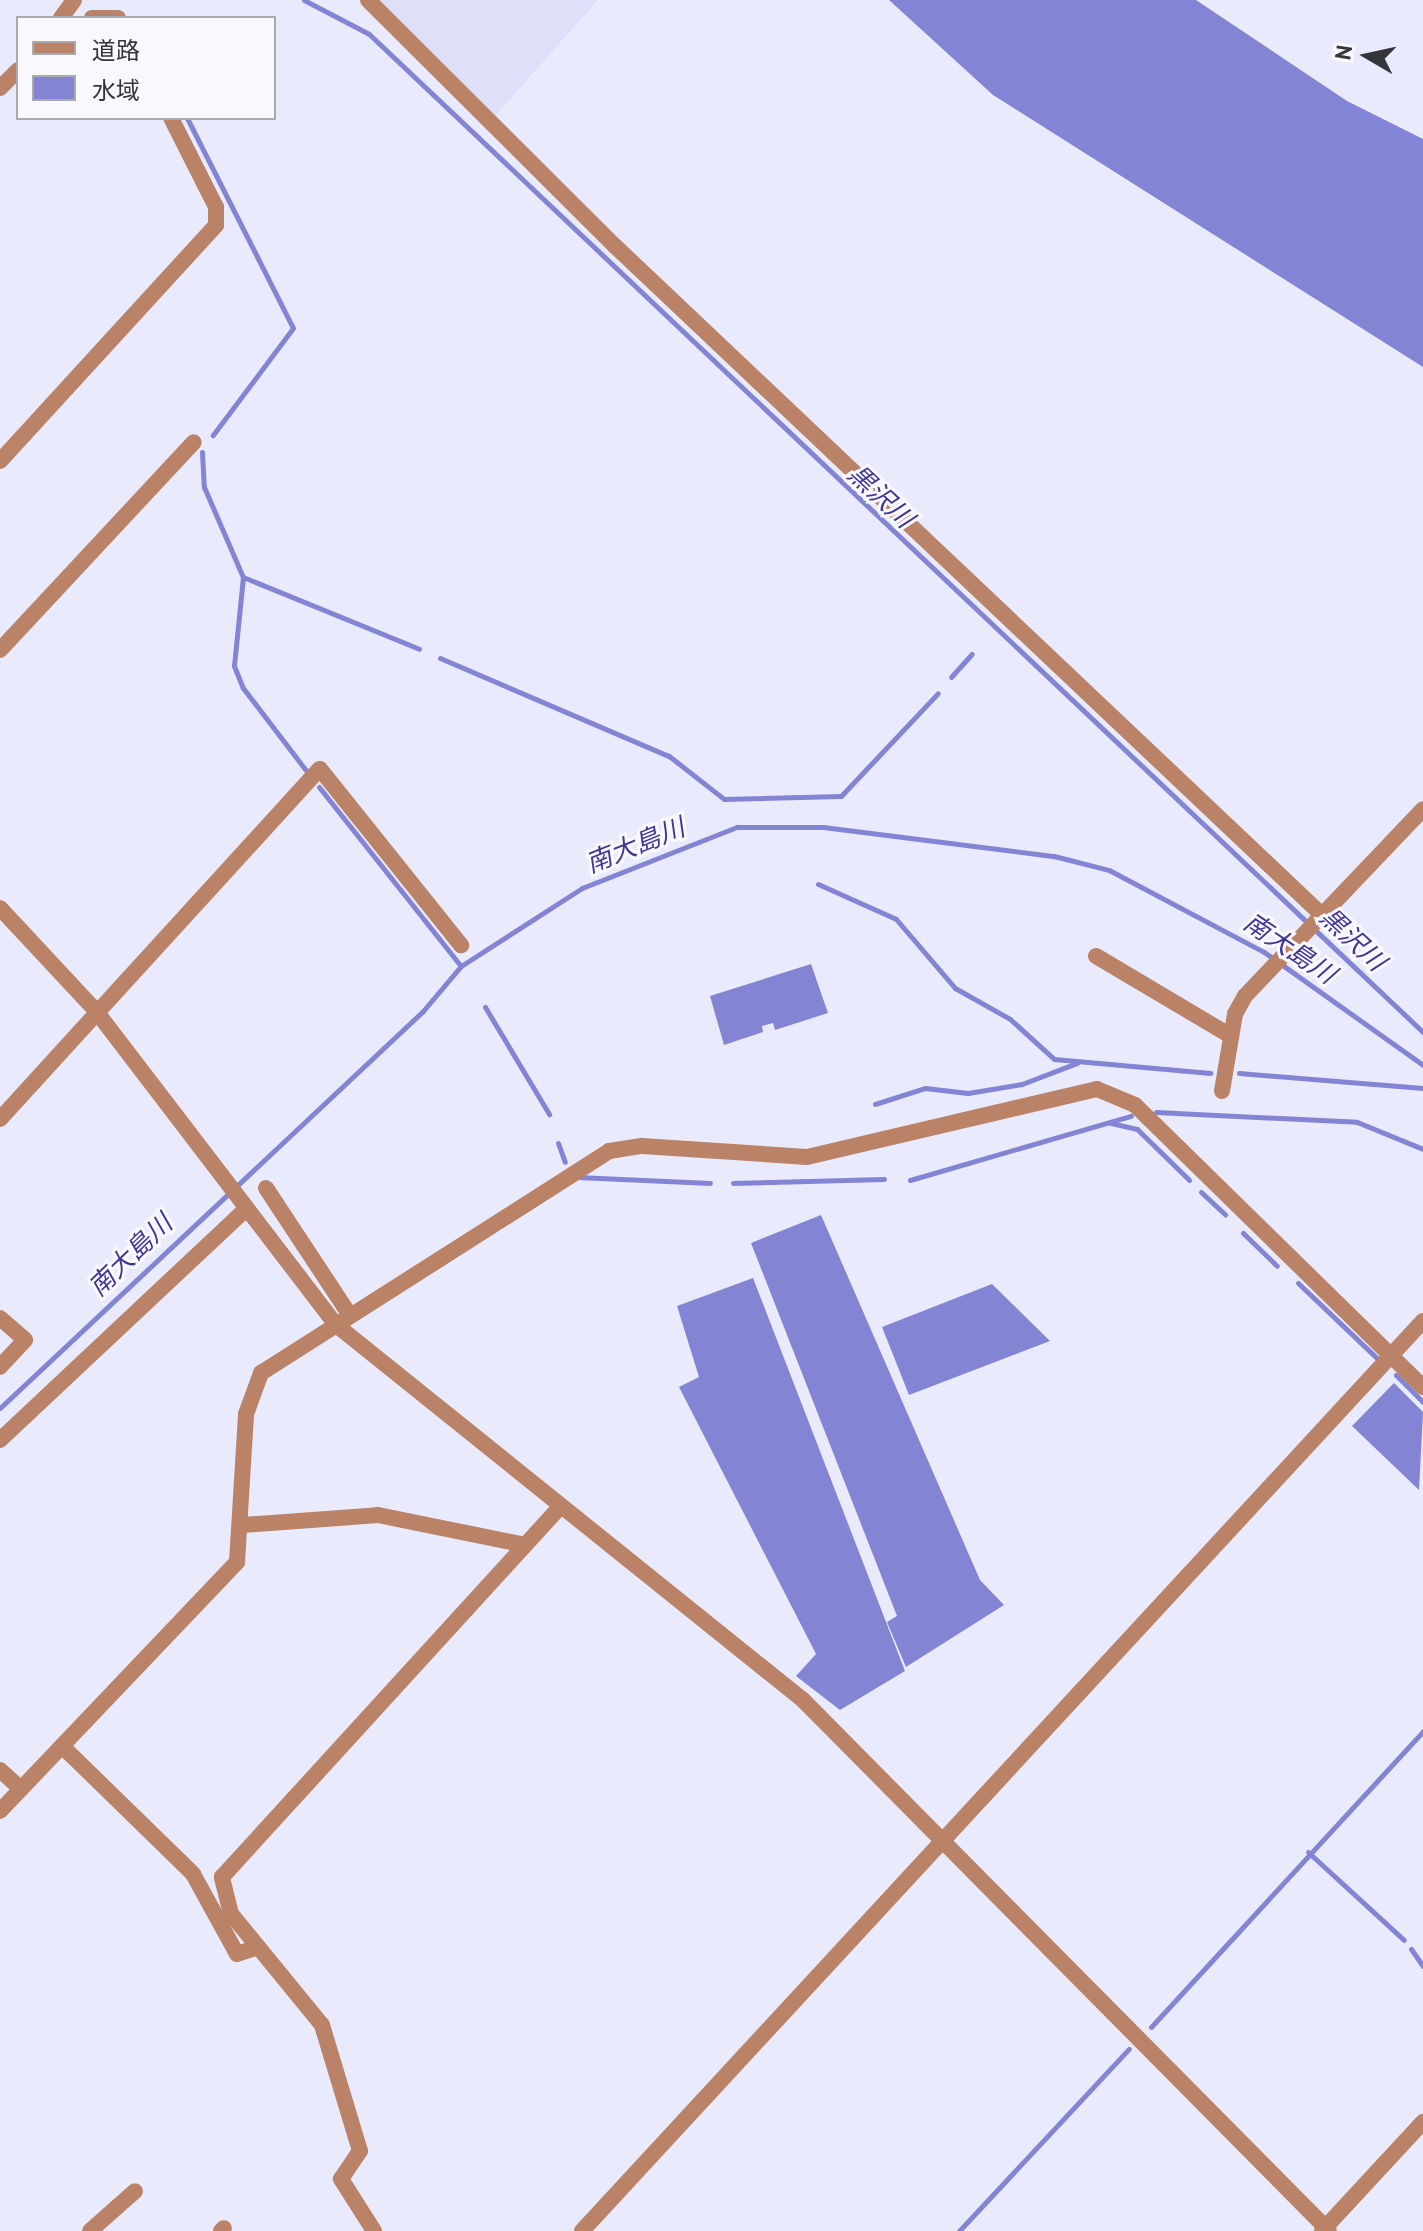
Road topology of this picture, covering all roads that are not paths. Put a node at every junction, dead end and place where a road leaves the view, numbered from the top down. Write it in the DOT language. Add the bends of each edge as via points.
graph roads {
  1 [pos="368,0"];
  2 [pos="16,72"];
  3 [pos="0,88"];
  4 [pos="172,120"];
  5 [pos="194,442"];
  6 [pos="0,461"];
  7 [pos="0,650"];
  8 [pos="1423,809"];
  9 [pos="0,908"];
  10 [pos="1318,918"];
  11 [pos="461,945"];
  12 [pos="1096,956"];
  13 [pos="96,1011"];
  14 [pos="1231,1036"];
  15 [pos="1222,1091"];
  16 [pos="0,1119"];
  17 [pos="266,1188"];
  18 [pos="244,1207"];
  19 [pos="0,1318"];
  20 [pos="342,1319"];
  21 [pos="1423,1321"];
  22 [pos="1392,1358"];
  23 [pos="0,1367"];
  24 [pos="1423,1387"];
  25 [pos="0,1440"];
  26 [pos="560,1507"];
  27 [pos="243,1525"];
  28 [pos="525,1545"];
  29 [pos="62,1746"];
  30 [pos="0,1770"];
  31 [pos="21,1789"];
  32 [pos="0,1811"];
  33 [pos="946,1840"];
  34 [pos="258,1947"];
  35 [pos="1423,2122"];
  36 [pos="135,2191"];
  37 [pos="1325,2230"];
  38 [pos="90,2231"];
  39 [pos="374,2231"];
  40 [pos="582,2231"];
  1 -- 10 [label="street" via="615,246"];
  2 -- 3 [label="street"];
  4 -- 6 [label="street" via="216,207 216,225"];
  5 -- 7 [label="street"];
  8 -- 10 [label="street"];
  9 -- 13 [label="street"];
  10 -- 14 [label="street" via="1240,1005"];
  11 -- 13 [label="street" via="320,769"];
  12 -- 14 [label="street"];
  13 -- 16 [label="street"];
  13 -- 18 [label="street"];
  14 -- 15 [label="street"];
  17 -- 20 [label="street"];
  18 -- 20 [label="street"];
  18 -- 25 [label="street"];
  19 -- 23 [label="street" via="25,1340"];
  20 -- 22 [label="street" via="609,1151 642,1146 807,1157 1097,1089 1135,1105"];
  20 -- 26 [label="street"];
  20 -- 27 [label="street" via="261,1373 250,1393"];
  21 -- 22 [label="street"];
  22 -- 24 [label="street"];
  22 -- 33 [label="street"];
  26 -- 28 [label="street"];
  26 -- 33 [label="street" via="803,1700"];
  27 -- 28 [label="street" via="378,1515"];
  27 -- 29 [label="street" via="237,1562 220,1584"];
  28 -- 34 [label="street" via="231,1860 222,1877 225,1900"];
  29 -- 31 [label="street"];
  29 -- 34 [label="street" via="193,1874 237,1954"];
  30 -- 31 [label="street"];
  31 -- 32 [label="street"];
  33 -- 37 [label="street"];
  33 -- 40 [label="street"];
  34 -- 39 [label="street" via="328,2039 360,2151 341,2179"];
  35 -- 37 [label="street"];
  36 -- 38 [label="street"];
}
